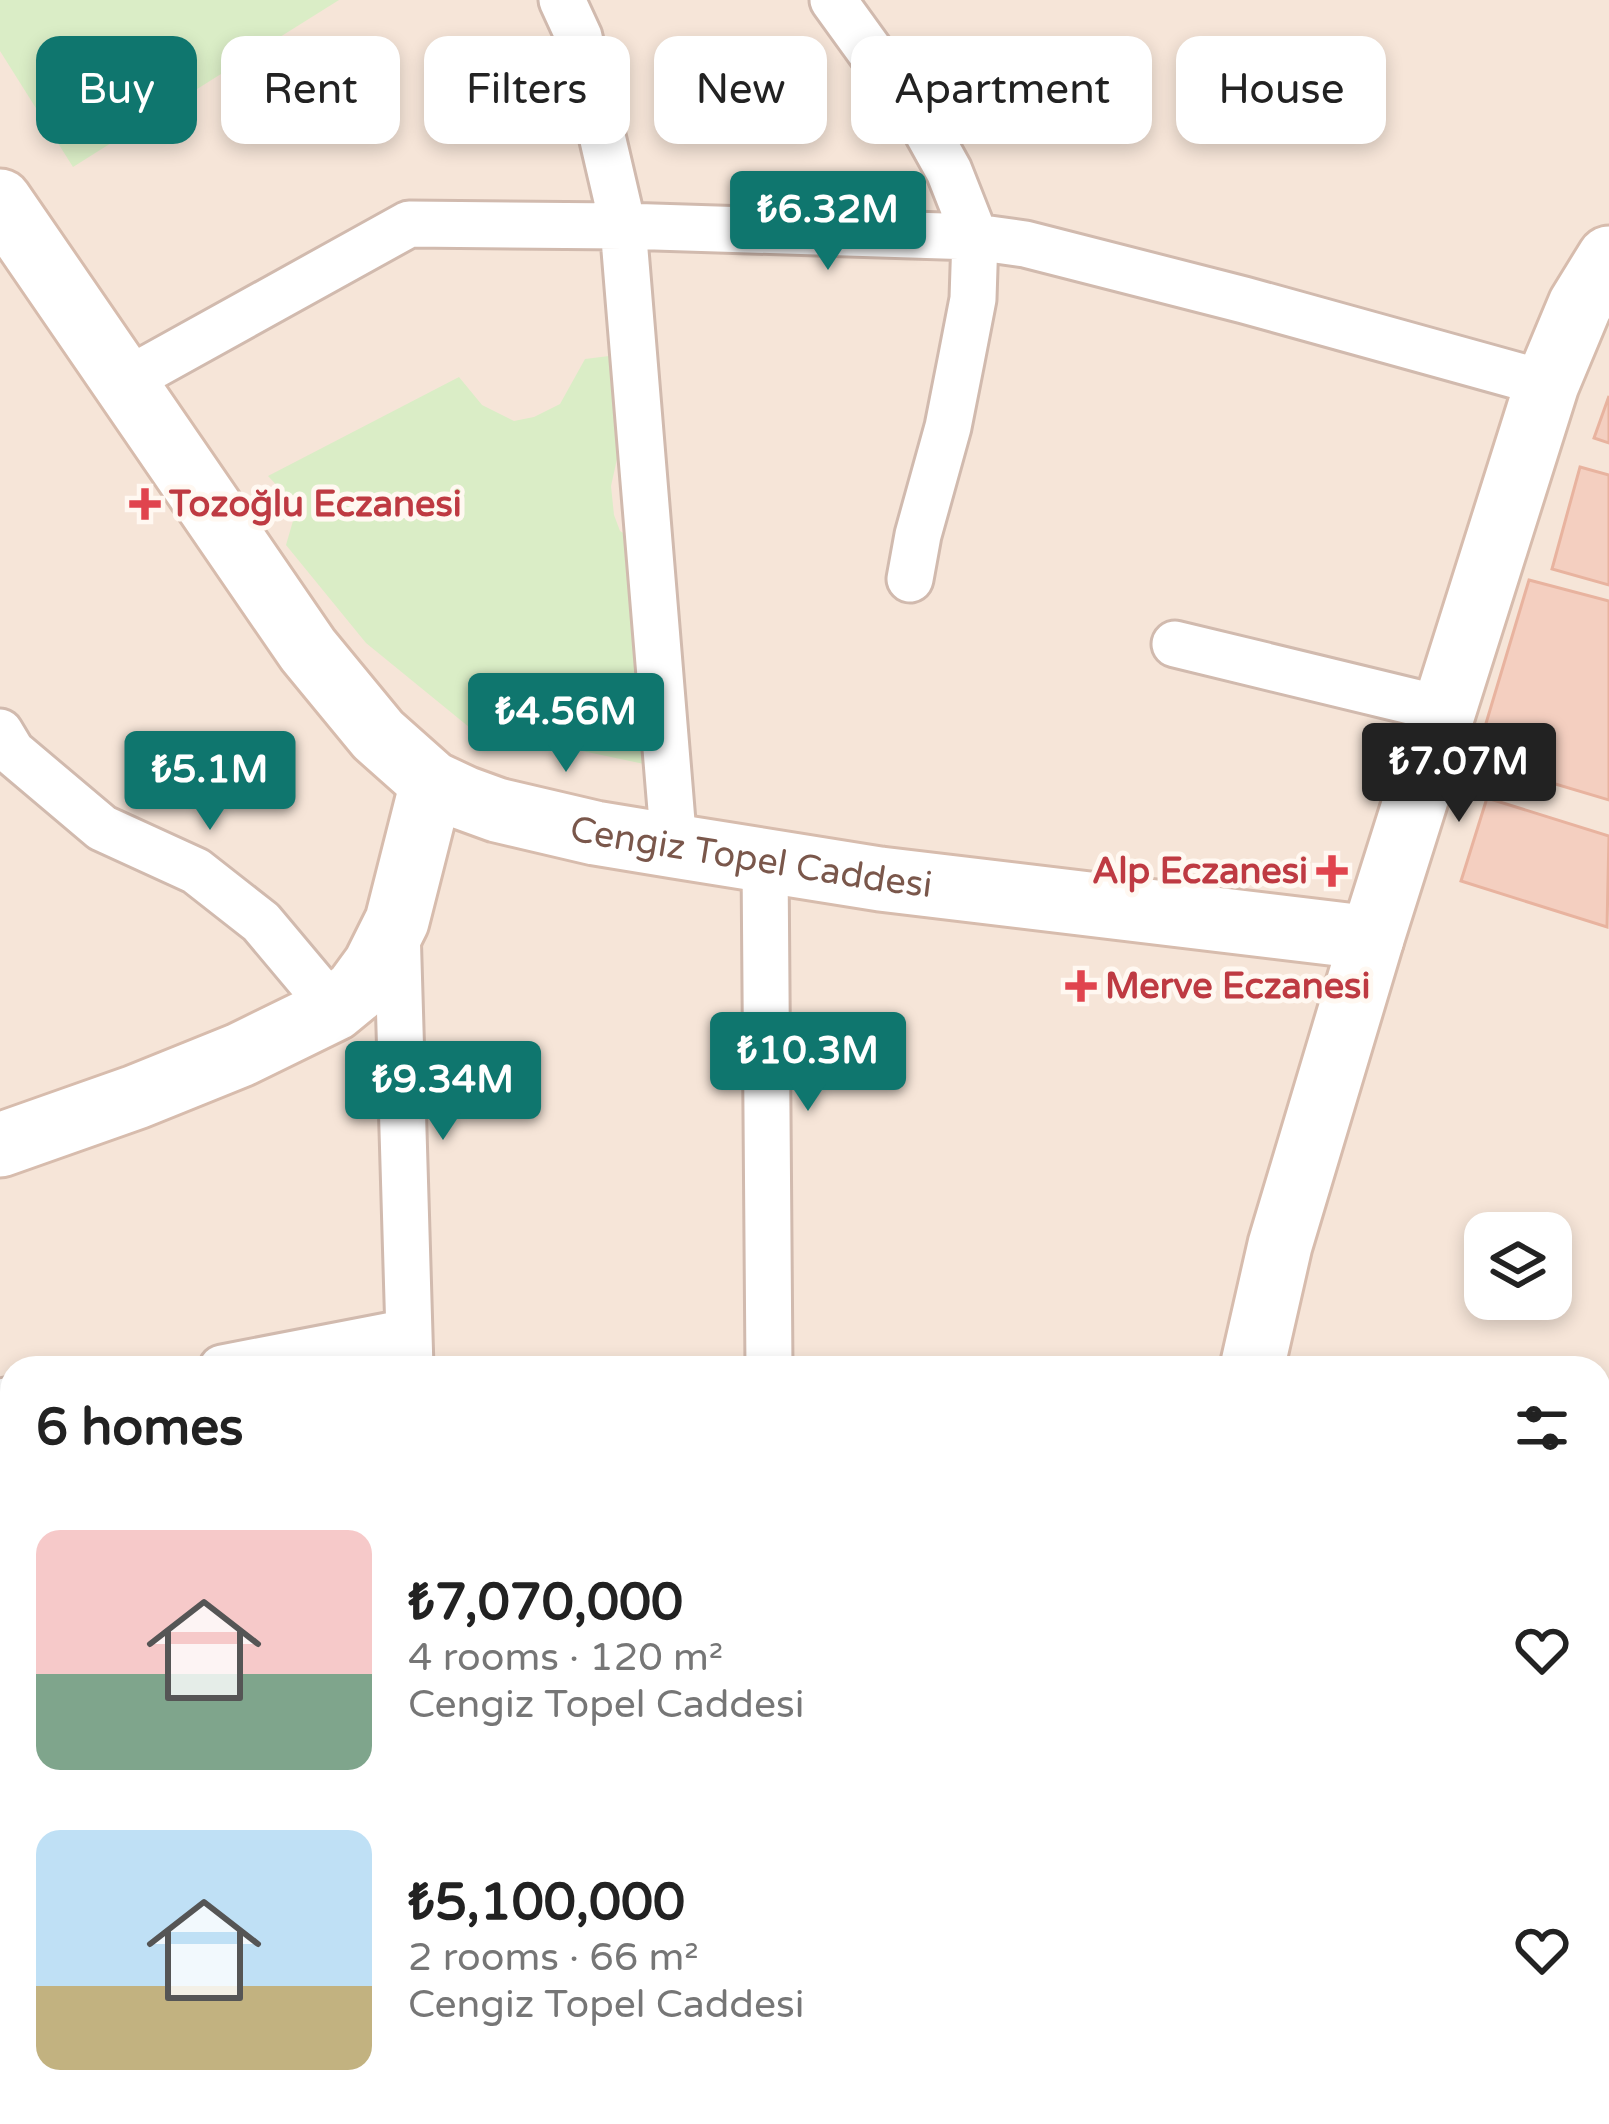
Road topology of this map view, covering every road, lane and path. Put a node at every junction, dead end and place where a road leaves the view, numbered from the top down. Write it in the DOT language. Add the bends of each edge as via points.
graph roads {
  1 [pos="562,0"];
  2 [pos="833,0"];
  3 [pos="0,201"];
  4 [pos="623,226"];
  5 [pos="975,237"];
  6 [pos="1609,258"];
  7 [pos="122,383"];
  8 [pos="1547,384"];
  9 [pos="910,579"];
  10 [pos="1175,644"];
  11 [pos="1443,709"];
  12 [pos="0,732"];
  13 [pos="432,783"];
  14 [pos="674,846"];
  15 [pos="765,861"];
  16 [pos="397,921"];
  17 [pos="1372,938"];
  18 [pos="334,1009"];
  19 [pos="0,1145"];
  20 [pos="409,1350"];
  21 [pos="347,1356"];
  22 [pos="769,1356"];
  23 [pos="1254,1356"];
  1 -- 4 [label="street" via="579,37"];
  2 -- 5 [label="street" via="924,126"];
  3 -- 7 [label="street, Cengiz Topel Caddesi"];
  4 -- 5 [label="street"];
  4 -- 7 [label="street" via="409,224"];
  4 -- 14 [label="street"];
  5 -- 8 [label="street"];
  5 -- 9 [label="street" via="973,298"];
  6 -- 8 [label="street"];
  7 -- 13 [label="street, Cengiz Topel Caddesi" via="320,666"];
  8 -- 11 [label="street"];
  10 -- 11 [label="street"];
  11 -- 17 [label="street"];
  12 -- 18 [label="street" via="11,752 102,828 196,872 261,922"];
  13 -- 14 [label="street, Cengiz Topel Caddesi" via="497,810"];
  13 -- 16 [label="street"];
  14 -- 15 [label="street, Cengiz Topel Caddesi"];
  15 -- 17 [label="street, Cengiz Topel Caddesi"];
  15 -- 22 [label="street"];
  16 -- 18 [label="street" via="375,965"];
  16 -- 20 [label="street"];
  17 -- 23 [label="street"];
  18 -- 19 [label="street" via="190,1076"];
  20 -- 21 [label="street"];
}
